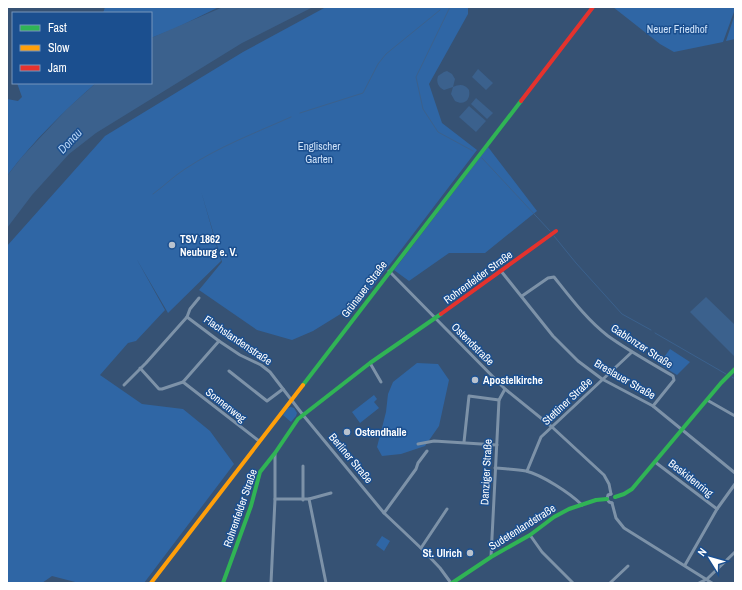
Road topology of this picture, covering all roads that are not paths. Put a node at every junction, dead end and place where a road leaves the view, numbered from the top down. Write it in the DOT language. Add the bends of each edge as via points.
graph roads {
  1 [pos="593,7"];
  2 [pos="556,231"];
  3 [pos="389,271"];
  4 [pos="501,271"];
  5 [pos="522,296"];
  6 [pos="199,298"];
  7 [pos="187,317"];
  8 [pos="436,318"];
  9 [pos="219,341"];
  10 [pos="632,352"];
  11 [pos="370,363"];
  12 [pos="140,368"];
  13 [pos="735,369"];
  14 [pos="228,371"];
  15 [pos="602,379"];
  16 [pos="183,382"];
  17 [pos="381,382"];
  18 [pos="124,385"];
  19 [pos="505,389"];
  20 [pos="284,390"];
  21 [pos="292,400"];
  22 [pos="499,400"];
  23 [pos="707,400"];
  24 [pos="653,406"];
  25 [pos="303,415"];
  26 [pos="735,416"];
  27 [pos="552,427"];
  28 [pos="682,430"];
  29 [pos="259,441"];
  30 [pos="464,442"];
  31 [pos="418,444"];
  32 [pos="497,445"];
  33 [pos="427,451"];
  34 [pos="275,453"];
  35 [pos="655,462"];
  36 [pos="303,466"];
  37 [pos="495,468"];
  38 [pos="527,471"];
  39 [pos="735,473"];
  40 [pos="735,484"];
  41 [pos="331,493"];
  42 [pos="611,494"];
  43 [pos="615,497"];
  44 [pos="275,499"];
  45 [pos="310,499"];
  46 [pos="606,499"];
  47 [pos="303,500"];
  48 [pos="612,503"];
  49 [pos="582,505"];
  50 [pos="447,509"];
  51 [pos="717,509"];
  52 [pos="384,513"];
  53 [pos="530,535"];
  54 [pos="421,548"];
  55 [pos="735,552"];
  56 [pos="491,557"];
  57 [pos="685,564"];
  58 [pos="628,566"];
  59 [pos="707,579"];
  60 [pos="151,583"];
  61 [pos="223,583"];
  62 [pos="272,583"];
  63 [pos="326,583"];
  64 [pos="452,583"];
  65 [pos="573,583"];
  66 [pos="610,583"];
  67 [pos="699,583"];
  68 [pos="712,583"];
  1 -- 3 [label="street, Grünauer Straße"];
  2 -- 4 [label="street, Rohrenfelder Straße"];
  3 -- 8 [label="street, Ostendstraße"];
  3 -- 21 [label="street, Grünauer Straße"];
  4 -- 5 [label="street, Breslauer Straße"];
  4 -- 8 [label="street, Rohrenfelder Straße"];
  5 -- 10 [label="street, Gablonzer Straße" via="548,278 554,277 593,322"];
  5 -- 15 [label="street, Breslauer Straße" via="556,339 578,361"];
  6 -- 7 [label="street"];
  7 -- 9 [label="street, Flachslandenstraße"];
  7 -- 12 [label="street"];
  8 -- 11 [label="street, Rohrenfelder Straße"];
  8 -- 19 [label="street, Ostendstraße"];
  9 -- 16 [label="street"];
  9 -- 20 [label="street, Flachslandenstraße" via="261,365"];
  10 -- 15 [label="street, Stettiner Straße"];
  10 -- 24 [label="street, Gablonzer Straße" via="673,376 674,380"];
  11 -- 17 [label="street"];
  11 -- 25 [label="street, Rohrenfelder Straße"];
  12 -- 16 [label="street" via="159,389"];
  12 -- 18 [label="street"];
  13 -- 23 [label="street"];
  14 -- 20 [label="street" via="267,401"];
  15 -- 24 [label="street, Breslauer Straße"];
  15 -- 27 [label="street, Stettiner Straße"];
  16 -- 29 [label="street, Sonnenweg"];
  19 -- 22 [label="street, Danziger Straße"];
  19 -- 27 [label="street, Ostendstraße"];
  20 -- 21 [label="street, Flachslandenstraße"];
  21 -- 25 [label="street, Berliner Straße"];
  21 -- 29 [label="street, Grünauer Straße"];
  22 -- 30 [label="street" via="469,396"];
  22 -- 32 [label="street, Danziger Straße"];
  23 -- 26 [label="street"];
  23 -- 28 [label="street"];
  24 -- 28 [label="street, Breslauer Straße"];
  25 -- 34 [label="street, Rohrenfelder Straße" via="296,421"];
  25 -- 52 [label="street, Berliner Straße"];
  27 -- 38 [label="street, Stettiner Straße" via="541,438"];
  27 -- 42 [label="street, Ostendstraße" via="604,475"];
  28 -- 35 [label="street"];
  28 -- 39 [label="street, Breslauer Straße"];
  29 -- 60 [label="street, Grünauer Straße"];
  30 -- 31 [label="street" via="434,441"];
  30 -- 32 [label="street"];
  32 -- 37 [label="street, Danziger Straße"];
  33 -- 52 [label="street"];
  34 -- 44 [label="street"];
  34 -- 61 [label="street, Rohrenfelder Straße" via="260,472"];
  35 -- 43 [label="street" via="632,489"];
  35 -- 51 [label="street, Beskidenring"];
  36 -- 47 [label="street"];
  37 -- 38 [label="street"];
  37 -- 56 [label="street, Danziger Straße"];
  38 -- 49 [label="street" via="548,481"];
  40 -- 51 [label="street, Beskidenring"];
  41 -- 45 [label="street"];
  42 -- 43 [label="street"];
  42 -- 46 [label="street"];
  43 -- 48 [label="street"];
  44 -- 47 [label="street"];
  44 -- 62 [label="street"];
  45 -- 47 [label="street"];
  45 -- 63 [label="street"];
  46 -- 48 [label="street"];
  46 -- 49 [label="street, Sudetenlandstraße"];
  48 -- 57 [label="street" via="616,518 624,528"];
  49 -- 53 [label="street, Sudetenlandstraße" via="554,517"];
  50 -- 54 [label="street"];
  51 -- 57 [label="street, Beskidenring"];
  52 -- 54 [label="street, Berliner Straße"];
  53 -- 56 [label="street, Sudetenlandstraße"];
  53 -- 65 [label="street" via="542,552"];
  54 -- 64 [label="street, Berliner Straße"];
  55 -- 59 [label="street"];
  56 -- 64 [label="street, Sudetenlandstraße"];
  57 -- 59 [label="street"];
  58 -- 66 [label="street"];
  59 -- 67 [label="street"];
  59 -- 68 [label="street"];
}
